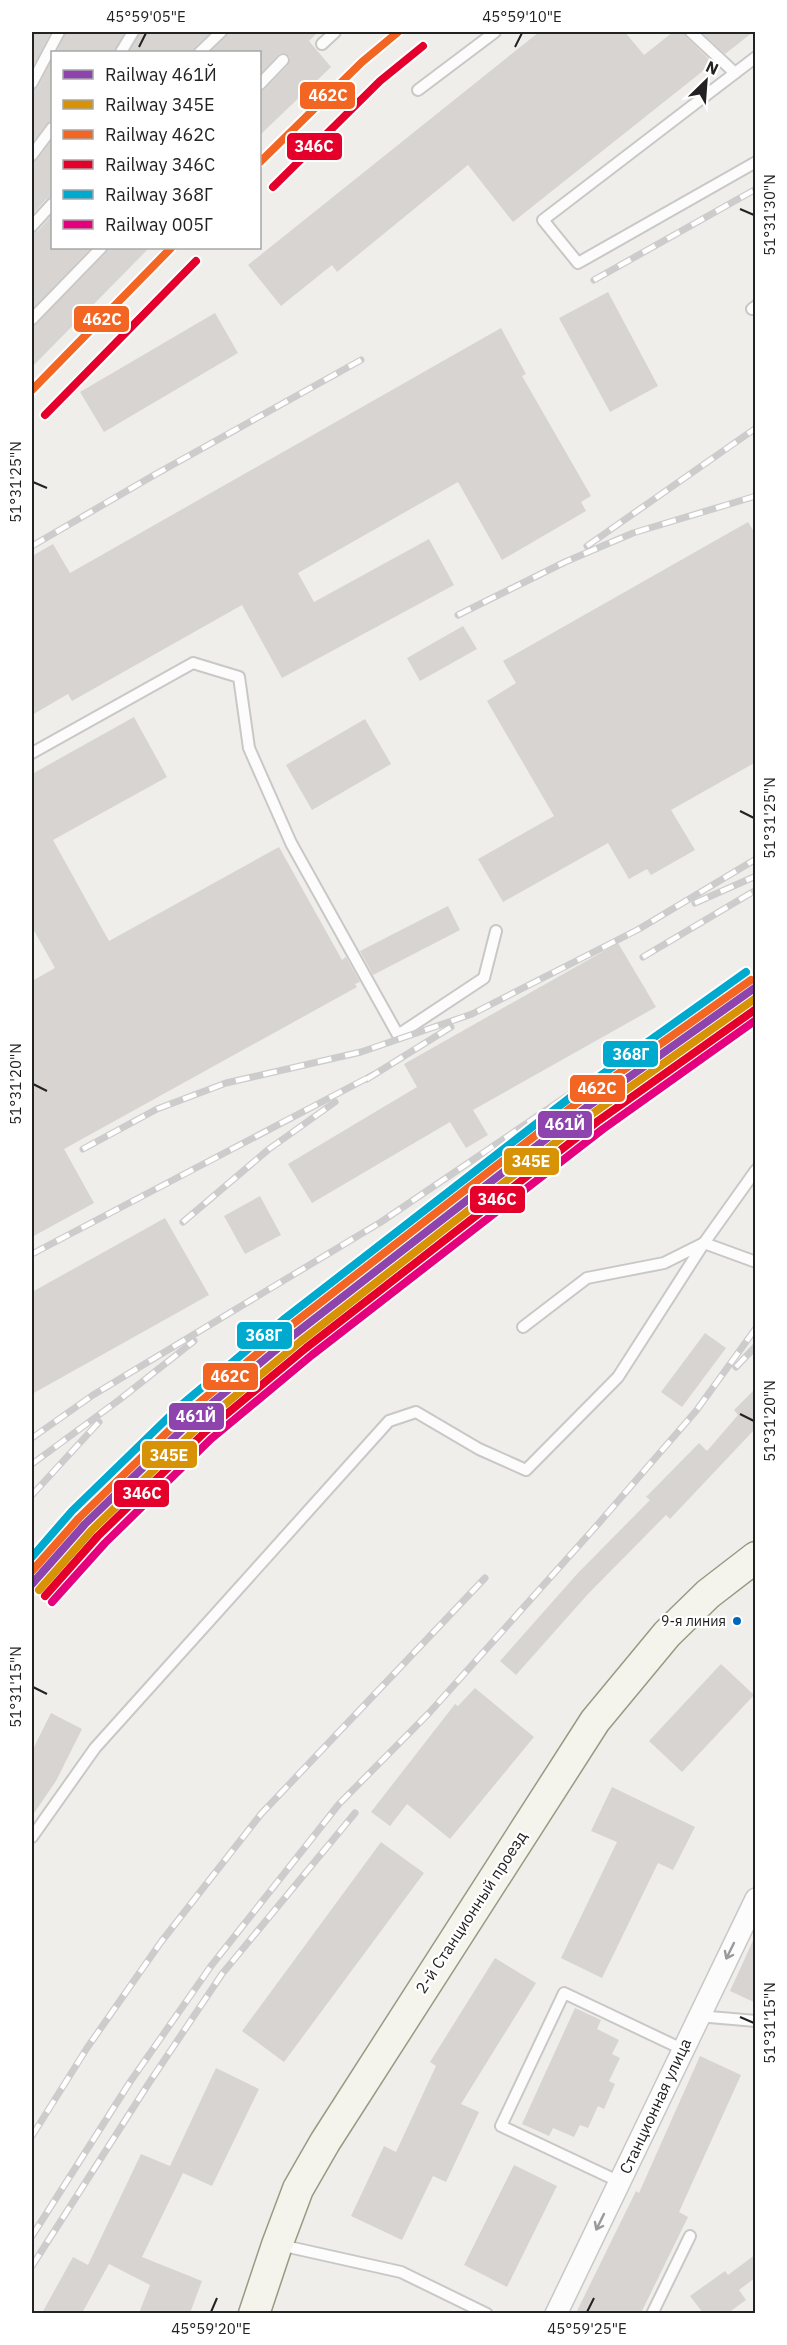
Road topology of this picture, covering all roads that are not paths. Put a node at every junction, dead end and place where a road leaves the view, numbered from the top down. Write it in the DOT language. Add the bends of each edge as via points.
graph roads {
  1 [pos="59,32"];
  2 [pos="133,32"];
  3 [pos="220,32"];
  4 [pos="334,32"];
  5 [pos="495,32"];
  6 [pos="691,32"];
  7 [pos="322,44"];
  8 [pos="121,51"];
  9 [pos="201,51"];
  10 [pos="756,57"];
  11 [pos="283,60"];
  12 [pos="735,73"];
  13 [pos="32,83"];
  14 [pos="261,83"];
  15 [pos="418,90"];
  16 [pos="51,129"];
  17 [pos="32,155"];
  18 [pos="756,162"];
  19 [pos="51,205"];
  20 [pos="32,226"];
  21 [pos="100,249"];
  22 [pos="32,319"];
  23 [pos="32,753"];
  24 [pos="496,931"];
  25 [pos="756,1170"];
  26 [pos="704,1243"];
  27 [pos="756,1262"];
  28 [pos="523,1328"];
  29 [pos="756,1557"];
  30 [pos="32,1837"];
  31 [pos="756,1899"];
  32 [pos="698,2016"];
  33 [pos="756,2021"];
  34 [pos="682,2049"];
  35 [pos="620,2181"];
  36 [pos="690,2236"];
  37 [pos="277,2245"];
  38 [pos="254,2313"];
  39 [pos="487,2313"];
  40 [pos="556,2313"];
  41 [pos="652,2313"];
  1 -- 13 [label="lane"];
  2 -- 8 [label="lane"];
  3 -- 9 [label="lane"];
  4 -- 7 [label="lane"];
  5 -- 15 [label="lane"];
  6 -- 12 [label="lane"];
  10 -- 12 [label="lane"];
  11 -- 14 [label="lane"];
  12 -- 18 [label="lane" via="543,220 578,263"];
  16 -- 17 [label="lane"];
  19 -- 20 [label="lane"];
  21 -- 22 [label="lane"];
  23 -- 24 [label="lane" via="193,663 239,677 249,748 291,843 398,1035 484,978"];
  25 -- 26 [label="lane"];
  26 -- 27 [label="lane"];
  26 -- 28 [label="lane" via="664,1263 587,1278"];
  26 -- 30 [label="lane" via="618,1377 526,1470 479,1449 416,1412 389,1421 95,1748"];
  29 -- 37 [label="main road, 2-й Станционный проезд" via="708,1594 667,1634 595,1721 350,2100 298,2189"];
  31 -- 32 [label="street, Станционная улица, one-way"];
  32 -- 33 [label="lane"];
  32 -- 34 [label="street, Станционная улица"];
  34 -- 35 [label="street, Станционная улица"];
  34 -- 35 [label="lane" via="564,1993 501,2126"];
  35 -- 40 [label="street, Станционная улица, one-way"];
  36 -- 41 [label="lane"];
  37 -- 38 [label="main road, 2-й Станционный проезд"];
  37 -- 39 [label="lane" via="401,2272"];
}
